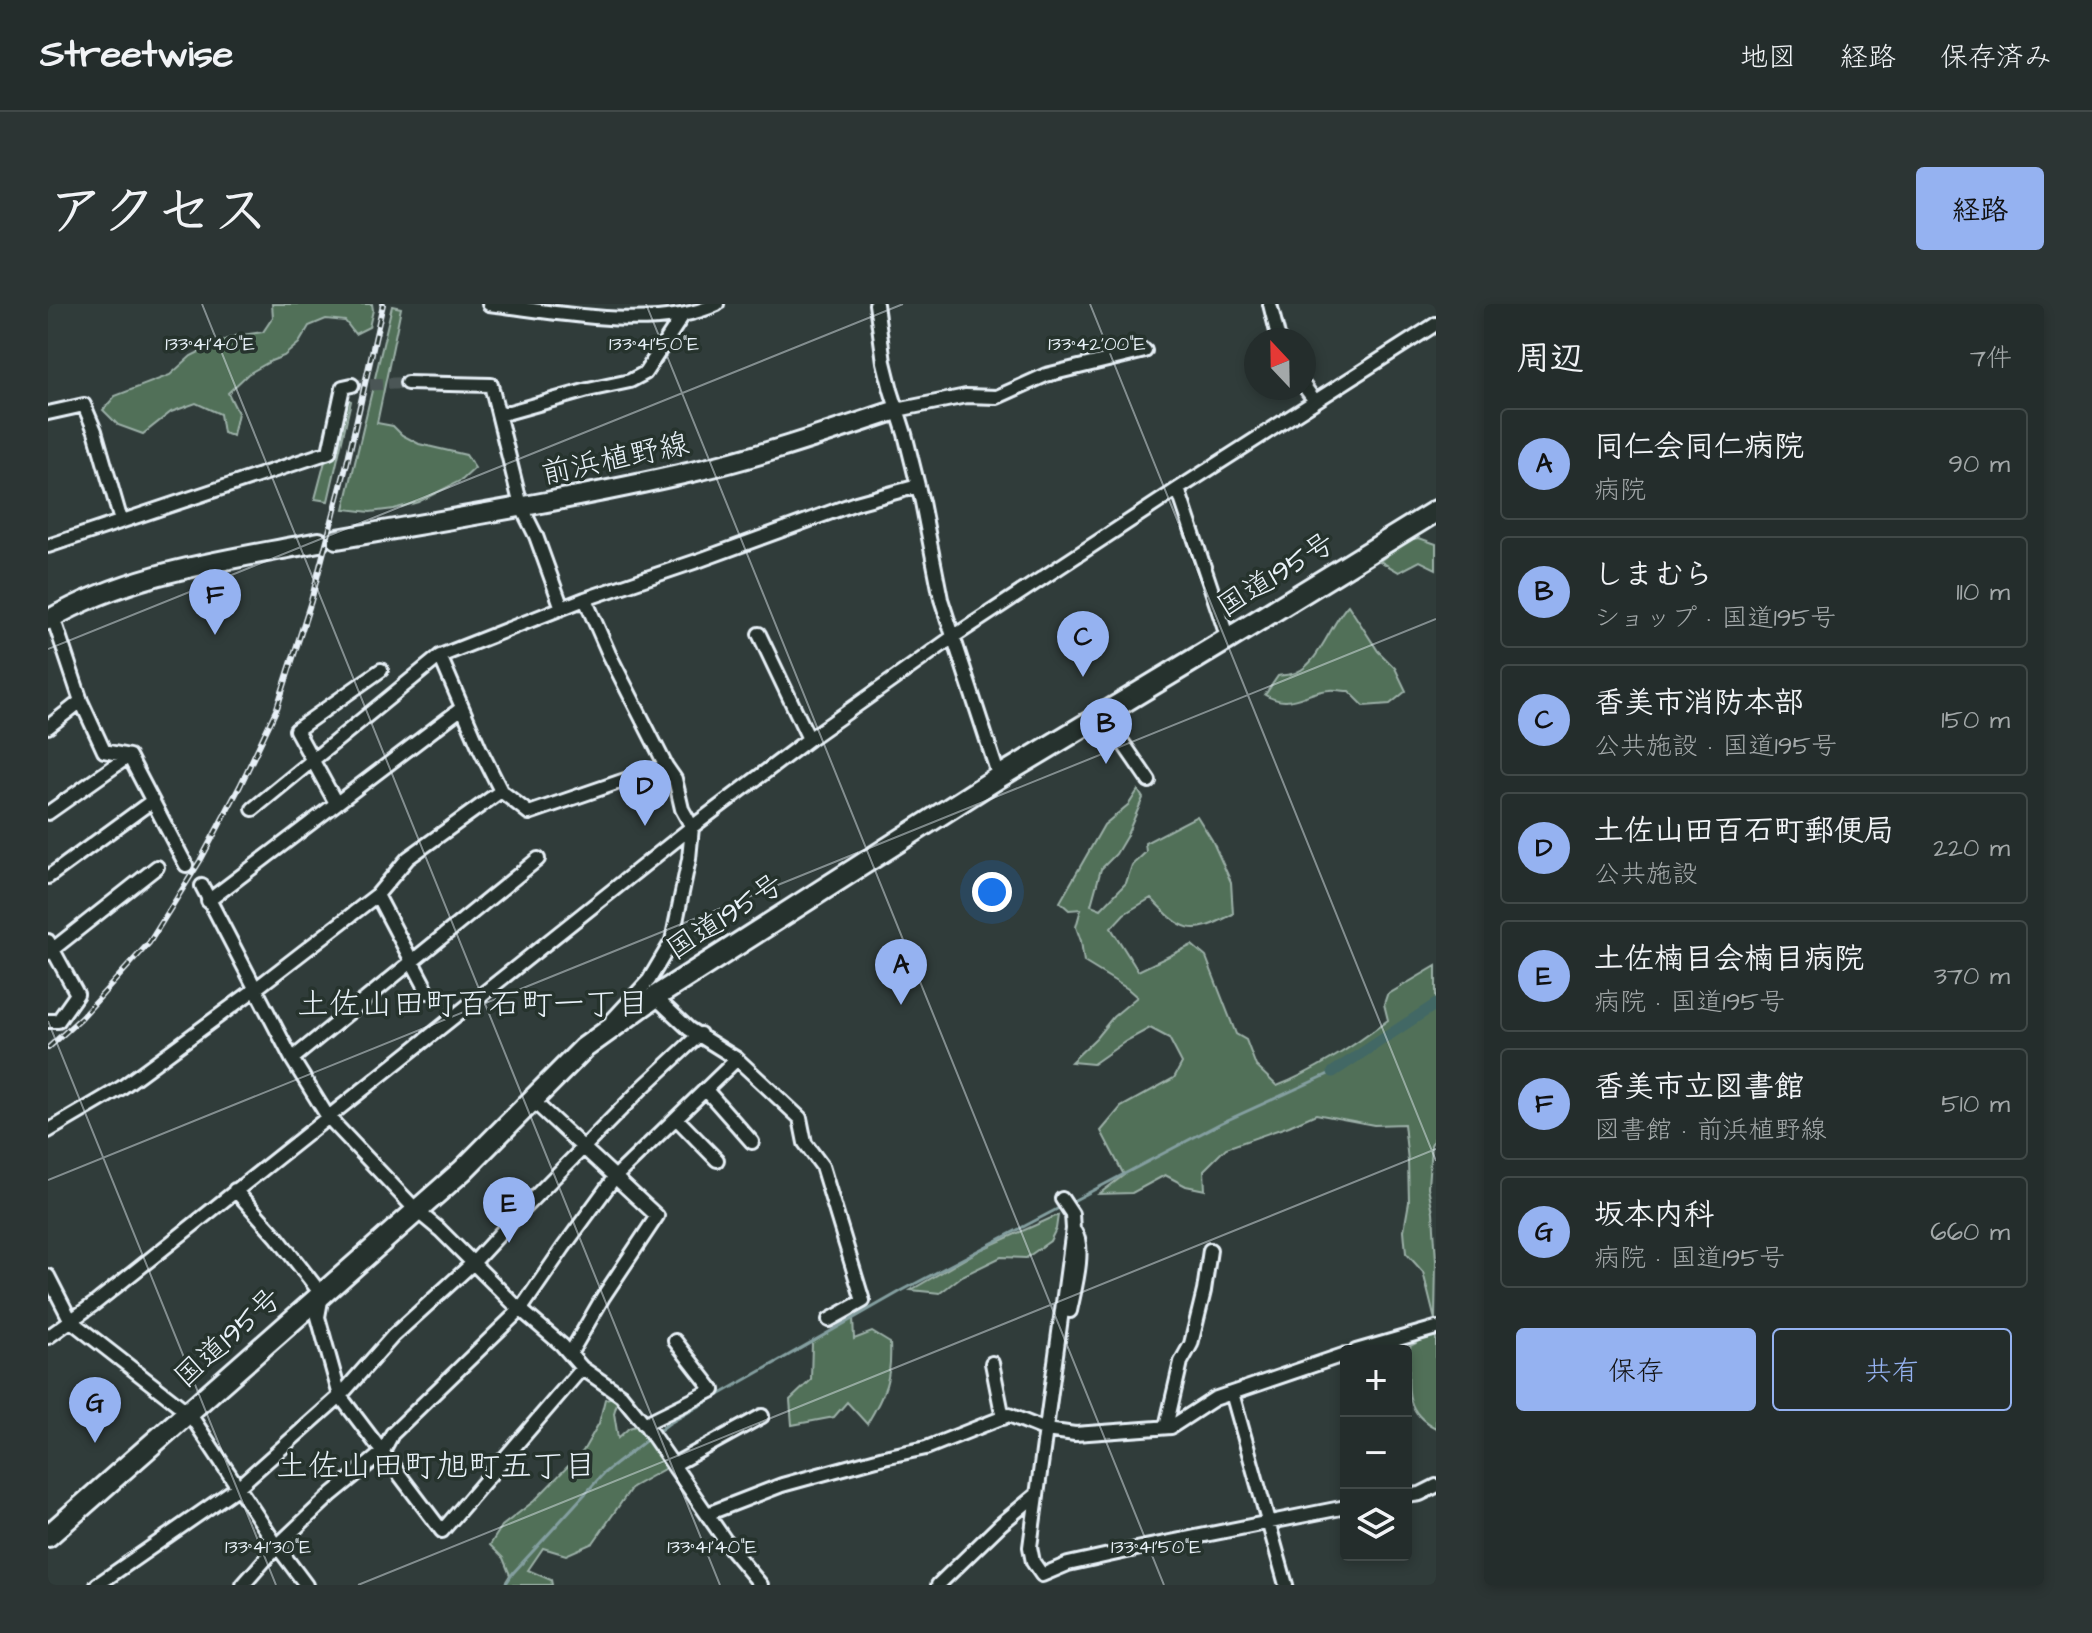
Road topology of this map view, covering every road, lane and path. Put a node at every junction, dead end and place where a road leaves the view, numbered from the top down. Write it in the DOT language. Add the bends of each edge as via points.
graph roads {
  1 [pos="489,304"];
  2 [pos="717,304"];
  3 [pos="876,304"];
  4 [pos="1270,304"];
  5 [pos="683,315"];
  6 [pos="1436,324"];
  7 [pos="1276,328"];
  8 [pos="1145,351"];
  9 [pos="407,383"];
  10 [pos="352,385"];
  11 [pos="1315,401"];
  12 [pos="897,410"];
  13 [pos="48,413"];
  14 [pos="499,415"];
  15 [pos="918,486"];
  16 [pos="1178,489"];
  17 [pos="521,506"];
  18 [pos="1436,511"];
  19 [pos="121,521"];
  20 [pos="48,546"];
  21 [pos="585,599"];
  22 [pos="562,608"];
  23 [pos="51,619"];
  24 [pos="759,634"];
  25 [pos="953,637"];
  26 [pos="1228,639"];
  27 [pos="440,656"];
  28 [pos="381,670"];
  29 [pos="81,701"];
  30 [pos="462,708"];
  31 [pos="1103,714"];
  32 [pos="48,727"];
  33 [pos="809,739"];
  34 [pos="129,756"];
  35 [pos="313,761"];
  36 [pos="666,766"];
  37 [pos="999,777"];
  38 [pos="1149,781"];
  39 [pos="501,791"];
  40 [pos="152,801"];
  41 [pos="336,803"];
  42 [pos="253,809"];
  43 [pos="48,813"];
  44 [pos="692,827"];
  45 [pos="538,859"];
  46 [pos="186,865"];
  47 [pos="157,867"];
  48 [pos="48,877"];
  49 [pos="202,886"];
  50 [pos="377,895"];
  51 [pos="208,901"];
  52 [pos="50,948"];
  53 [pos="412,962"];
  54 [pos="254,990"];
  55 [pos="428,992"];
  56 [pos="655,997"];
  57 [pos="48,1021"];
  58 [pos="700,1034"];
  59 [pos="584,1048"];
  60 [pos="292,1059"];
  61 [pos="737,1059"];
  62 [pos="706,1090"];
  63 [pos="532,1100"];
  64 [pos="328,1117"];
  65 [pos="676,1118"];
  66 [pos="48,1131"];
  67 [pos="752,1142"];
  68 [pos="583,1148"];
  69 [pos="717,1160"];
  70 [pos="614,1178"];
  71 [pos="235,1190"];
  72 [pos="1062,1199"];
  73 [pos="417,1211"];
  74 [pos="1210,1250"];
  75 [pos="473,1263"];
  76 [pos="48,1276"];
  77 [pos="322,1295"];
  78 [pos="521,1309"];
  79 [pos="829,1320"];
  80 [pos="71,1321"];
  81 [pos="1436,1328"];
  82 [pos="48,1337"];
  83 [pos="675,1341"];
  84 [pos="1377,1345"];
  85 [pos="570,1354"];
  86 [pos="1340,1356"];
  87 [pos="992,1363"];
  88 [pos="582,1368"];
  89 [pos="1232,1393"];
  90 [pos="340,1396"];
  91 [pos="189,1413"];
  92 [pos="762,1416"];
  93 [pos="1003,1418"];
  94 [pos="645,1426"];
  95 [pos="1166,1427"];
  96 [pos="1046,1430"];
  97 [pos="382,1453"];
  98 [pos="676,1470"];
  99 [pos="1436,1486"];
  100 [pos="238,1487"];
  101 [pos="1036,1495"];
  102 [pos="1412,1495"];
  103 [pos="1340,1508"];
  104 [pos="707,1514"];
  105 [pos="1267,1522"];
  106 [pos="48,1536"];
  107 [pos="277,1546"];
  108 [pos="1042,1580"];
  109 [pos="97,1585"];
  110 [pos="243,1585"];
  111 [pos="306,1585"];
  112 [pos="761,1585"];
  113 [pos="938,1585"];
  114 [pos="1286,1585"];
  1 -- 5 [label="street" via="629,319"];
  2 -- 5 [label="street"];
  3 -- 12 [label="street"];
  4 -- 7 [label="street"];
  5 -- 14 [label="street" via="645,373"];
  6 -- 11 [label="street"];
  8 -- 12 [label="street" via="1046,375 997,397 966,396"];
  9 -- 14 [label="street" via="491,385"];
  10 -- 19 [label="street" via="343,387 329,452"];
  11 -- 16 [label="street"];
  12 -- 15 [label="street"];
  12 -- 17 [label="main road, 前浜植野線" via="694,472"];
  13 -- 19 [label="street" via="84,405"];
  14 -- 17 [label="street"];
  15 -- 21 [label="street"];
  15 -- 25 [label="street"];
  16 -- 25 [label="street"];
  16 -- 26 [label="street"];
  17 -- 22 [label="street"];
  17 -- 23 [label="main road, 前浜植野線" via="152,575"];
  18 -- 26 [label="highway, 国道195号"];
  19 -- 20 [label="street"];
  21 -- 22 [label="street"];
  21 -- 36 [label="street"];
  22 -- 27 [label="street"];
  23 -- 29 [label="street"];
  24 -- 33 [label="street"];
  25 -- 33 [label="street"];
  25 -- 37 [label="street"];
  26 -- 31 [label="highway, 国道195号"];
  27 -- 30 [label="street"];
  27 -- 35 [label="street"];
  28 -- 35 [label="street" via="296,730"];
  29 -- 32 [label="street"];
  29 -- 34 [label="street" via="104,751"];
  30 -- 39 [label="street"];
  30 -- 41 [label="street"];
  31 -- 37 [label="highway, 国道195号"];
  31 -- 38 [label="street"];
  33 -- 44 [label="street"];
  34 -- 40 [label="street"];
  34 -- 43 [label="street"];
  35 -- 41 [label="street"];
  35 -- 42 [label="street"];
  36 -- 39 [label="street" via="529,813"];
  36 -- 44 [label="street"];
  37 -- 56 [label="highway, 国道195号"];
  39 -- 50 [label="street" via="408,858"];
  40 -- 46 [label="street"];
  40 -- 48 [label="street"];
  41 -- 51 [label="street"];
  44 -- 59 [label="street" via="672,941 649,980"];
  44 -- 64 [label="street"];
  45 -- 53 [label="street"];
  47 -- 52 [label="street"];
  49 -- 51 [label="street"];
  50 -- 53 [label="street"];
  50 -- 54 [label="street"];
  51 -- 54 [label="street"];
  52 -- 57 [label="street" via="77,994 58,1021"];
  53 -- 55 [label="street"];
  53 -- 60 [label="street"];
  54 -- 60 [label="street"];
  54 -- 66 [label="street" via="121,1088"];
  56 -- 58 [label="street"];
  56 -- 59 [label="highway, 国道195号"];
  58 -- 61 [label="street"];
  58 -- 68 [label="street"];
  59 -- 63 [label="highway, 国道195号"];
  60 -- 64 [label="street"];
  61 -- 62 [label="street"];
  61 -- 79 [label="street" via="800,1118 805,1143 822,1166 863,1301"];
  62 -- 65 [label="street"];
  62 -- 67 [label="street"];
  63 -- 68 [label="street"];
  63 -- 73 [label="highway, 国道195号"];
  64 -- 71 [label="street"];
  64 -- 73 [label="street"];
  65 -- 69 [label="street"];
  65 -- 70 [label="street"];
  68 -- 70 [label="street"];
  68 -- 75 [label="street"];
  70 -- 78 [label="street"];
  70 -- 85 [label="street" via="657,1216"];
  71 -- 77 [label="street"];
  71 -- 80 [label="street"];
  72 -- 96 [label="street" via="1072,1214 1073,1229"];
  73 -- 75 [label="street"];
  73 -- 77 [label="highway, 国道195号"];
  74 -- 95 [label="street" via="1191,1344 1181,1362"];
  75 -- 78 [label="street"];
  75 -- 90 [label="street" via="393,1336"];
  76 -- 80 [label="street"];
  77 -- 90 [label="street" via="318,1317"];
  77 -- 91 [label="highway, 国道195号"];
  78 -- 85 [label="street"];
  78 -- 97 [label="street" via="392,1434"];
  80 -- 82 [label="street"];
  80 -- 91 [label="street"];
  81 -- 84 [label="street"];
  83 -- 94 [label="street" via="713,1390"];
  85 -- 88 [label="street"];
  86 -- 89 [label="street"];
  87 -- 93 [label="street"];
  88 -- 94 [label="street" via="621,1395"];
  88 -- 97 [label="street" via="442,1531"];
  89 -- 95 [label="street"];
  89 -- 105 [label="street"];
  90 -- 97 [label="street"];
  90 -- 100 [label="street"];
  91 -- 100 [label="street"];
  91 -- 106 [label="highway, 国道195号"];
  92 -- 98 [label="street"];
  93 -- 96 [label="street" via="1009,1415"];
  93 -- 104 [label="street" via="926,1448 782,1485"];
  94 -- 98 [label="street"];
  95 -- 96 [label="street" via="1075,1434"];
  96 -- 101 [label="street"];
  97 -- 107 [label="street"];
  98 -- 104 [label="street"];
  99 -- 102 [label="street"];
  100 -- 107 [label="street"];
  100 -- 109 [label="street"];
  101 -- 108 [label="street" via="1030,1547"];
  101 -- 113 [label="street"];
  103 -- 105 [label="street"];
  104 -- 112 [label="street"];
  105 -- 108 [label="street" via="1068,1564"];
  105 -- 114 [label="street"];
  107 -- 110 [label="street"];
  107 -- 111 [label="street"];
}
